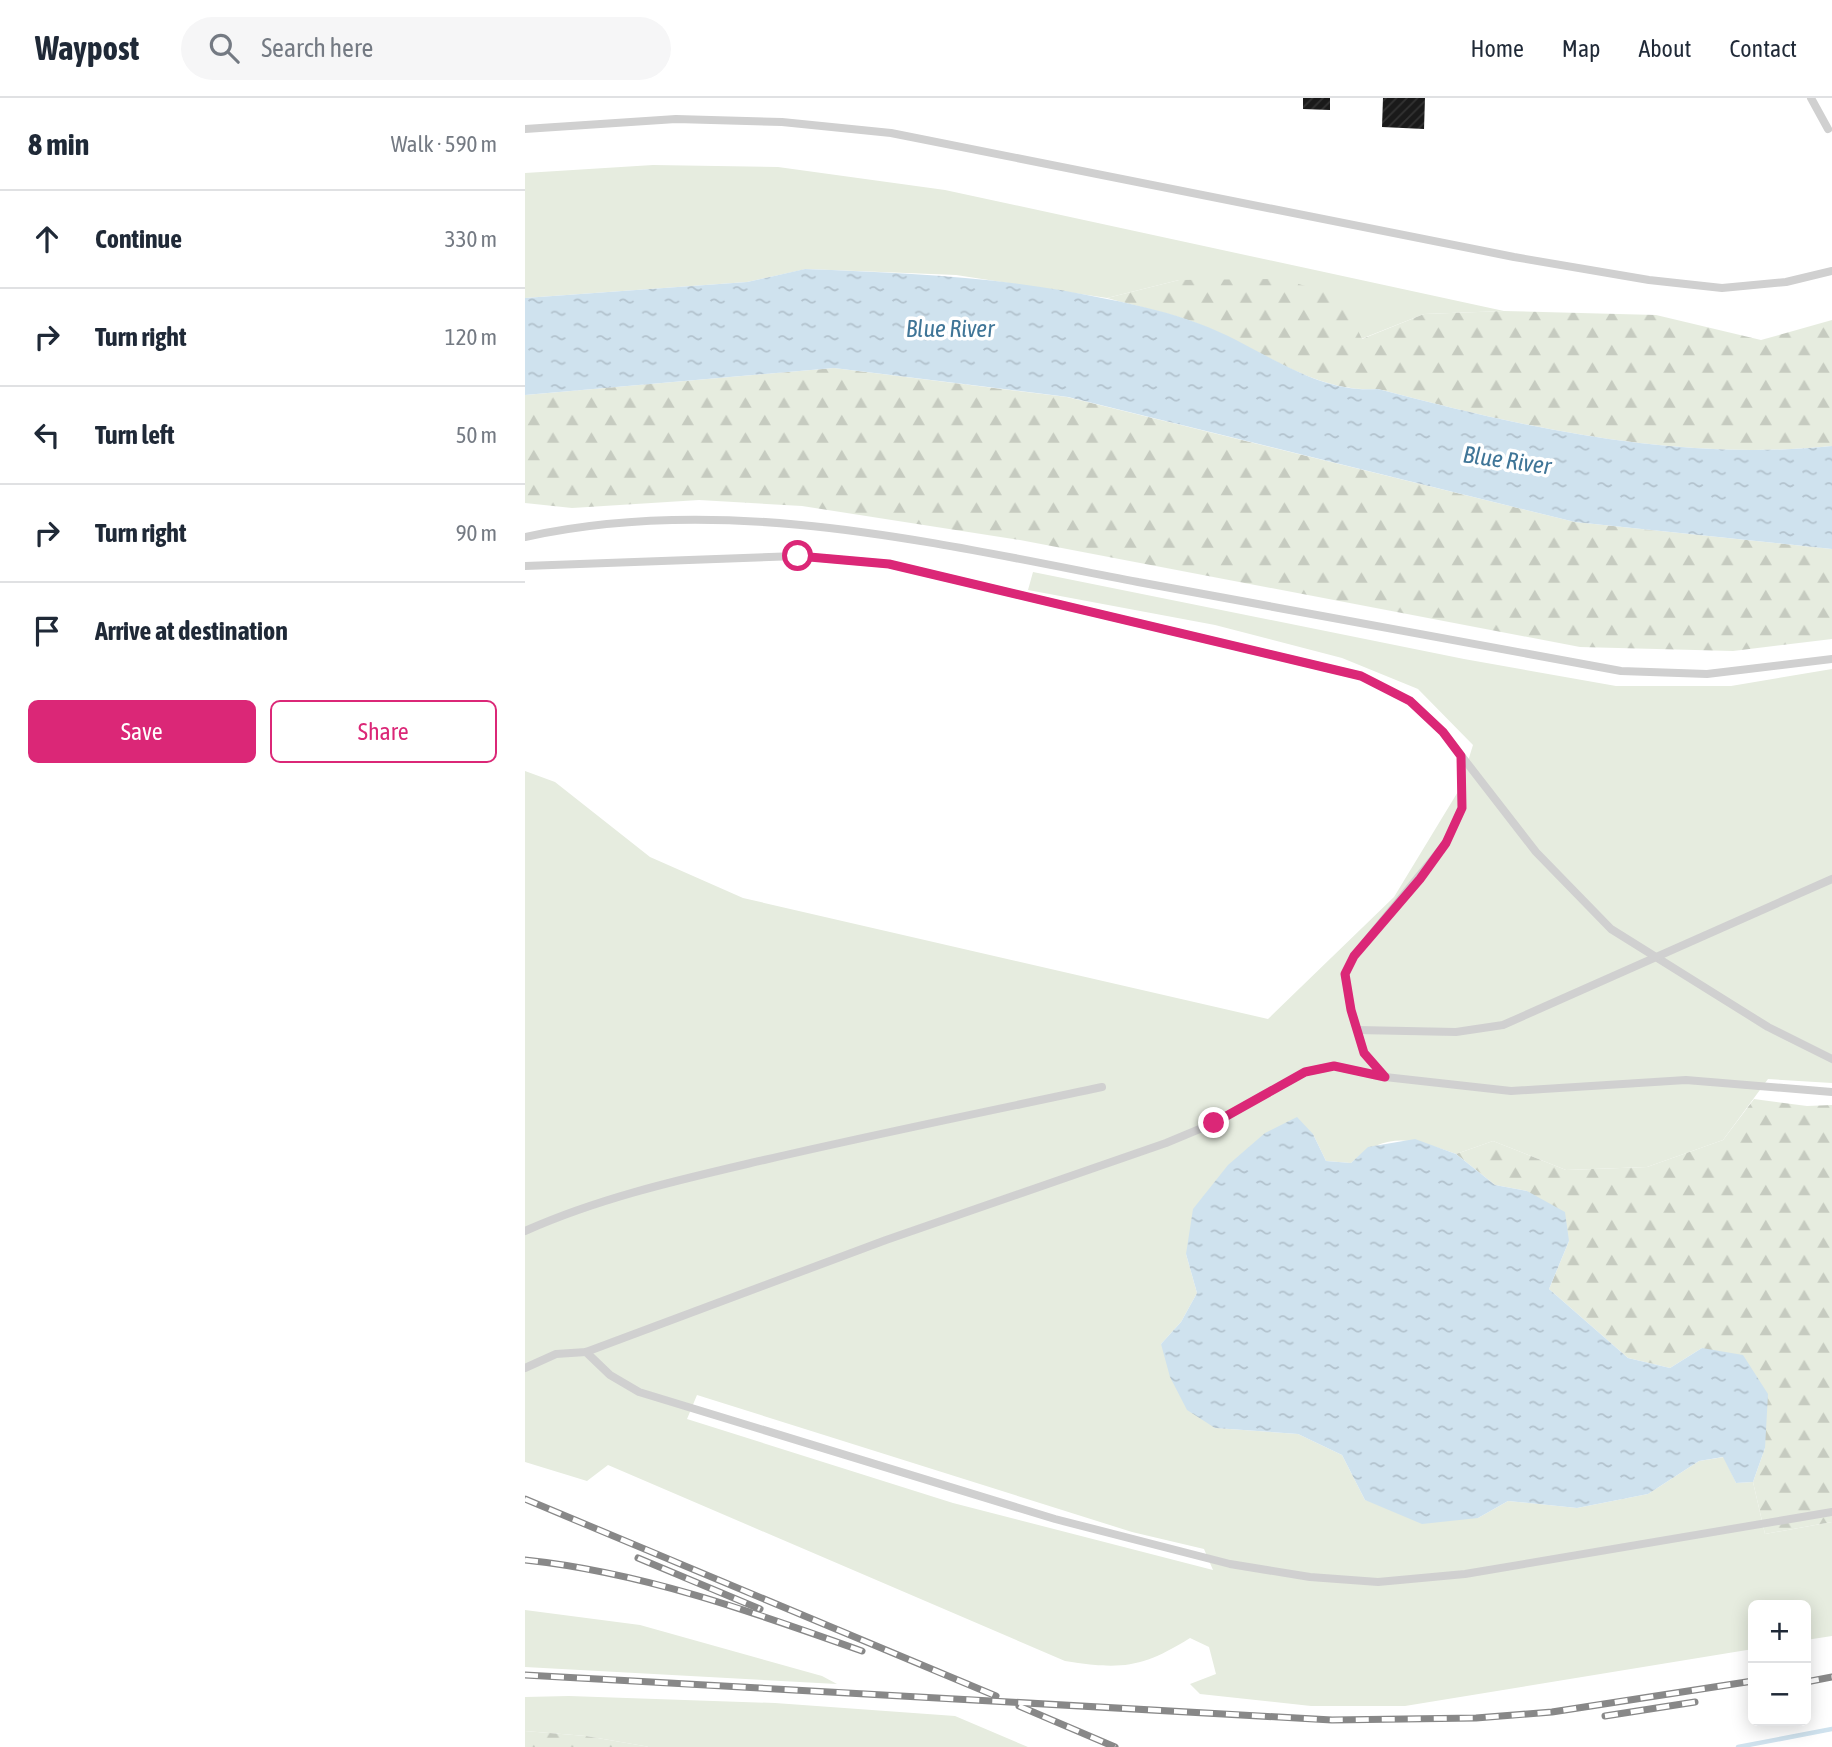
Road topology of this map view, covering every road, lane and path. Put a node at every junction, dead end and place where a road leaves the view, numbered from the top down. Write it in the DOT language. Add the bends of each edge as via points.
graph roads {
  1 [pos="1811,98"];
  2 [pos="525,129"];
  3 [pos="1828,130"];
  4 [pos="1832,271"];
  5 [pos="525,537"];
  6 [pos="525,566"];
  7 [pos="1832,659"];
  8 [pos="1461,756"];
  9 [pos="1832,878"];
  10 [pos="1653,956"];
  11 [pos="1357,1030"];
  12 [pos="1832,1059"];
  13 [pos="1385,1077"];
  14 [pos="1102,1087"];
  15 [pos="1832,1092"];
  16 [pos="525,1231"];
  17 [pos="586,1352"];
  18 [pos="525,1367"];
  19 [pos="1832,1512"];
  1 -- 3 [label="lane"];
  2 -- 4 [label="lane" via="676,119 782,122 891,133 1649,280 1722,288 1786,282"];
  5 -- 7 [label="lane" via="562,528 693,519 799,523 999,555 1621,671 1707,674"];
  6 -- 8 [label="lane" via="798,556 889,564 1361,676 1410,701"];
  8 -- 10 [label="lane" via="1546,862 1611,929"];
  8 -- 11 [label="lane" via="1462,808 1446,843 1354,956 1345,974"];
  9 -- 10 [label="lane"];
  10 -- 11 [label="lane" via="1503,1025 1455,1032"];
  10 -- 12 [label="lane" via="1767,1027"];
  11 -- 13 [label="lane" via="1364,1053"];
  13 -- 15 [label="lane" via="1511,1091 1686,1080"];
  13 -- 17 [label="lane" via="1334,1066 1305,1072 1214,1123 1166,1143 886,1240"];
  14 -- 16 [label="lane" via="679,1180 567,1212"];
  17 -- 18 [label="lane" via="556,1354"];
  17 -- 19 [label="lane" via="610,1375 639,1392 1055,1519 1230,1564 1310,1577 1378,1582 1465,1574"];
}
